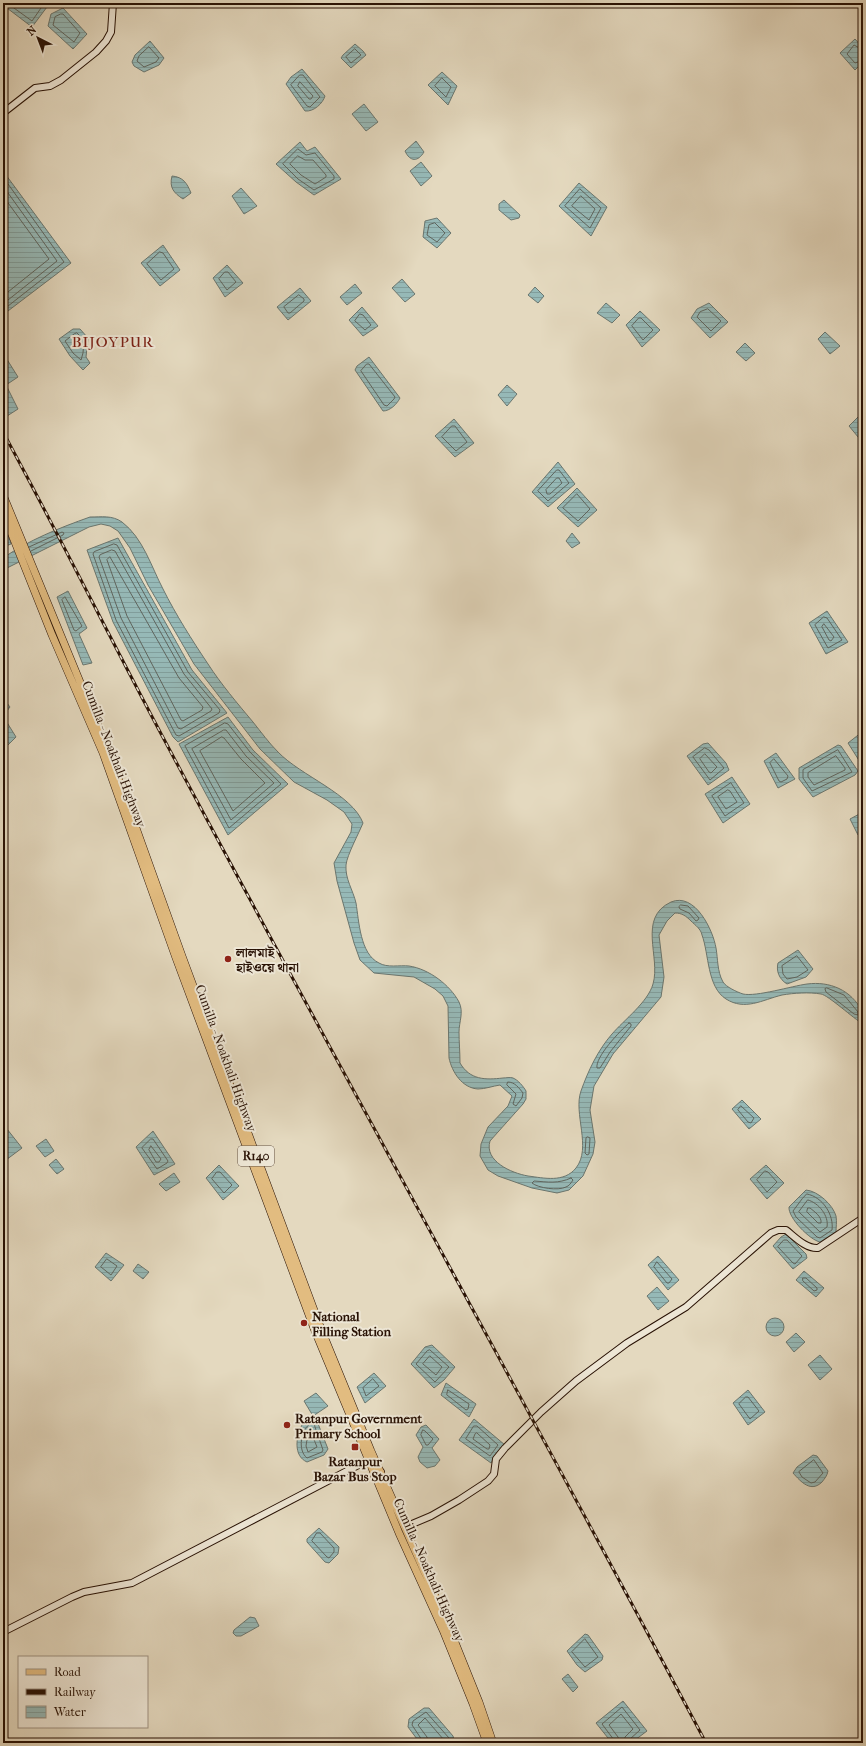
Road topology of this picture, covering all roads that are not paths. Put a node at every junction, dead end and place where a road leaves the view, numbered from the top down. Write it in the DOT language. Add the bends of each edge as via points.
graph roads {
  1 [pos="113,3"];
  2 [pos="3,112"];
  3 [pos="3,494"];
  4 [pos="3,512"];
  5 [pos="13,528"];
  6 [pos="126,808"];
  7 [pos="863,1218"];
  8 [pos="354,1417"];
  9 [pos="368,1460"];
  10 [pos="378,1474"];
  11 [pos="405,1527"];
  12 [pos="3,1632"];
  13 [pos="487,1743"];
  14 [pos="493,1743"];
  1 -- 2 [label="main road" via="111,32 96,52 61,80 50,86 35,88"];
  3 -- 5 [label="main road, Cumilla - Noakhali Highway / R140"];
  4 -- 5 [label="main road, Cumilla - Noakhali Highway / R140"];
  5 -- 6 [label="main road, Cumilla - Noakhali Highway / R140" via="24,566"];
  5 -- 6 [label="main road, Cumilla - Noakhali Highway / R140" via="32,563 108,750"];
  6 -- 8 [label="main road, R140"];
  7 -- 11 [label="main road" via="818,1248 807,1246 786,1230 778,1230 771,1234 686,1307 628,1343 576,1381 530,1422 498,1456 494,1474 488,1481 459,1500"];
  8 -- 9 [label="main road, Cumilla - Noakhali Highway / R140"];
  8 -- 10 [label="main road, R140"];
  9 -- 10 [label="main road, Cumilla - Noakhali Highway / R140"];
  9 -- 12 [label="main road" via="132,1583 84,1592"];
  10 -- 11 [label="main road, R140"];
  10 -- 13 [label="main road, Cumilla - Noakhali Highway / R140" via="399,1533 443,1630"];
  11 -- 14 [label="main road, R140" via="448,1625"];
}
